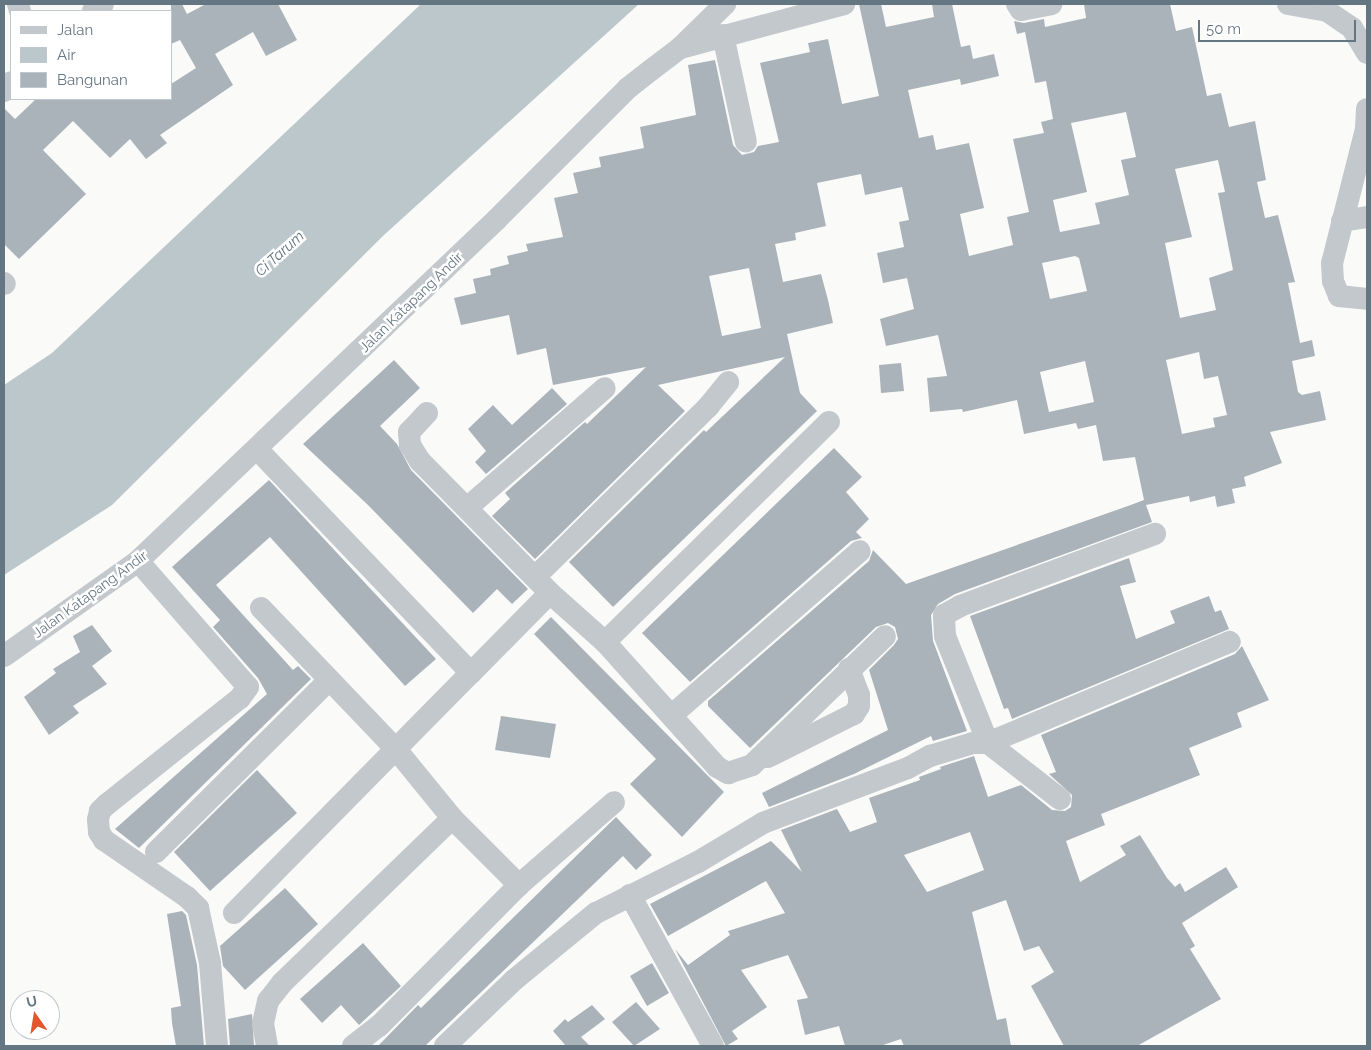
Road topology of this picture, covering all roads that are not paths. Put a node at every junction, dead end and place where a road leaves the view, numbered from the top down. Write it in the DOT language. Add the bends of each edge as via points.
graph roads {
  1 [pos="702,4"];
  2 [pos="726,4"];
  3 [pos="844,4"];
  4 [pos="1017,4"];
  5 [pos="1051,4"];
  6 [pos="1288,4"];
  7 [pos="723,35"];
  8 [pos="687,41"];
  9 [pos="1367,53"];
  10 [pos="1367,122"];
  11 [pos="746,142"];
  12 [pos="1367,218"];
  13 [pos="1342,221"];
  14 [pos="1367,298"];
  15 [pos="728,382"];
  16 [pos="605,388"];
  17 [pos="427,413"];
  18 [pos="829,422"];
  19 [pos="258,449"];
  20 [pos="468,507"];
  21 [pos="1155,534"];
  22 [pos="860,551"];
  23 [pos="138,561"];
  24 [pos="542,585"];
  25 [pos="261,608"];
  26 [pos="885,636"];
  27 [pos="605,642"];
  28 [pos="1230,642"];
  29 [pos="4,656"];
  30 [pos="849,669"];
  31 [pos="470,673"];
  32 [pos="329,680"];
  33 [pos="672,715"];
  34 [pos="988,743"];
  35 [pos="395,748"];
  36 [pos="752,765"];
  37 [pos="1060,799"];
  38 [pos="614,802"];
  39 [pos="452,818"];
  40 [pos="156,852"];
  41 [pos="519,886"];
  42 [pos="630,895"];
  43 [pos="234,913"];
  44 [pos="217,1046"];
  45 [pos="267,1046"];
  46 [pos="353,1046"];
  47 [pos="445,1046"];
  48 [pos="714,1046"];
  1 -- 8 [label="street"];
  2 -- 8 [label="street"];
  3 -- 7 [label="street, Jalan Katapang Andir"];
  4 -- 5 [label="street" via="1020,10"];
  6 -- 9 [label="street" via="1327,10 1352,28"];
  7 -- 8 [label="street, Jalan Katapang Andir"];
  7 -- 11 [label="street"];
  8 -- 19 [label="street, Jalan Katapang Andir" via="628,88"];
  10 -- 13 [label="street"];
  12 -- 13 [label="street"];
  13 -- 14 [label="street" via="1332,263 1333,281 1339,296"];
  15 -- 24 [label="street"];
  16 -- 20 [label="street"];
  17 -- 20 [label="street" via="412,426 410,445 420,461"];
  18 -- 27 [label="street"];
  19 -- 23 [label="street, Jalan Katapang Andir"];
  19 -- 31 [label="street"];
  20 -- 24 [label="street"];
  21 -- 34 [label="street" via="960,606 944,615 945,636"];
  22 -- 33 [label="street"];
  23 -- 29 [label="street, Jalan Katapang Andir"];
  23 -- 44 [label="street" via="248,687 240,698 107,804 100,811 98,820 104,840 187,896 198,908 210,964"];
  24 -- 27 [label="street"];
  24 -- 31 [label="street"];
  25 -- 32 [label="street"];
  26 -- 30 [label="street"];
  27 -- 33 [label="street"];
  28 -- 34 [label="street"];
  30 -- 36 [label="street"];
  30 -- 36 [label="street" via="860,694 854,714"];
  31 -- 35 [label="street"];
  32 -- 35 [label="street"];
  32 -- 40 [label="street"];
  33 -- 36 [label="street" via="717,767 728,773"];
  34 -- 37 [label="street"];
  34 -- 42 [label="street" via="973,743 930,756 908,768 763,823 698,862"];
  35 -- 39 [label="street"];
  35 -- 43 [label="street"];
  38 -- 41 [label="street"];
  39 -- 41 [label="street"];
  39 -- 45 [label="street" via="282,983 266,1008 263,1022"];
  41 -- 46 [label="street" via="368,1036"];
  42 -- 47 [label="street" via="596,913 564,938"];
  42 -- 48 [label="street"];
}
